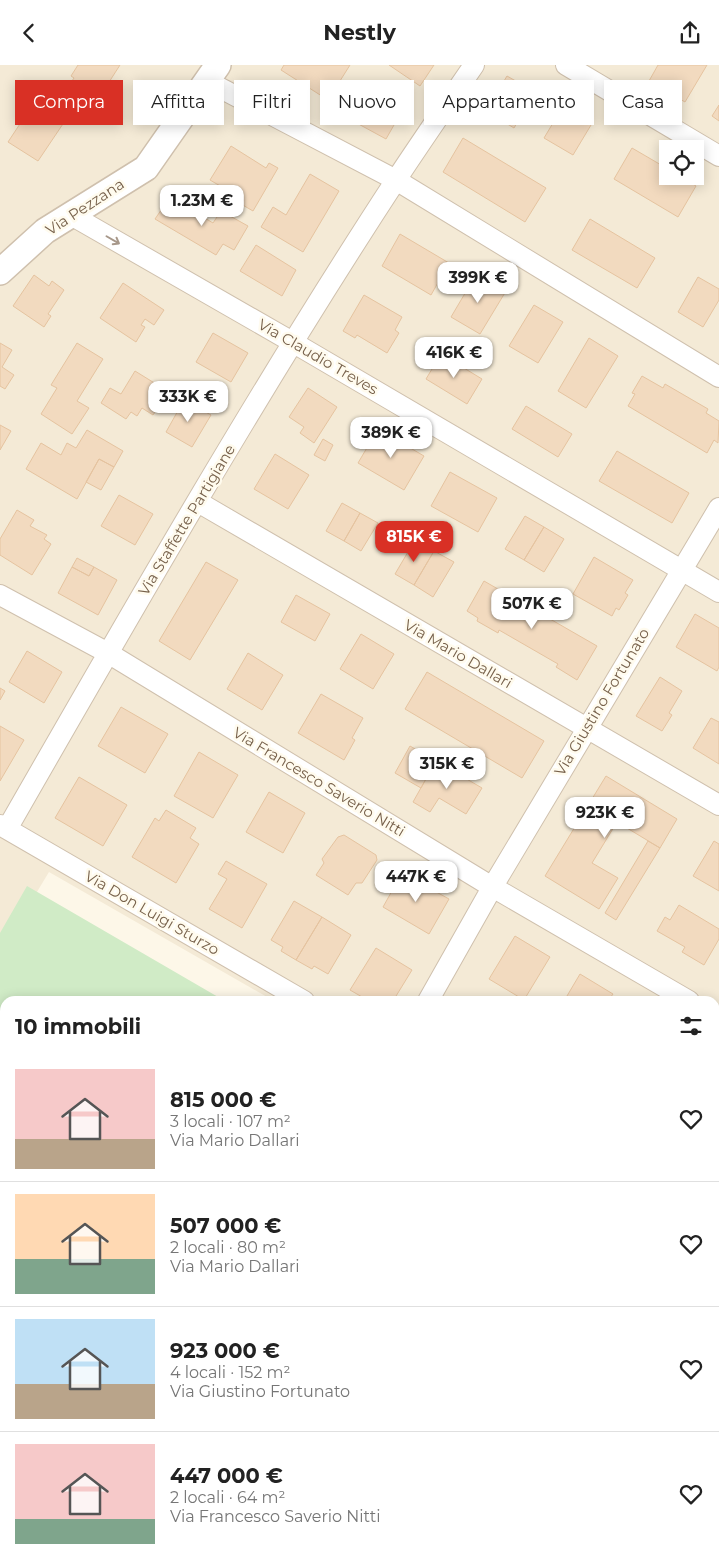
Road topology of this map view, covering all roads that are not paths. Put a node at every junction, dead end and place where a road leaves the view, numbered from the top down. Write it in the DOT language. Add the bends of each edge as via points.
graph roads {
  1 [pos="474,65"];
  2 [pos="566,65"];
  3 [pos="212,73"];
  4 [pos="719,156"];
  5 [pos="396,180"];
  6 [pos="71,215"];
  7 [pos="45,231"];
  8 [pos="0,249"];
  9 [pos="0,272"];
  10 [pos="294,343"];
  11 [pos="719,377"];
  12 [pos="198,502"];
  13 [pos="719,507"];
  14 [pos="682,570"];
  15 [pos="719,592"];
  16 [pos="0,595"];
  17 [pos="108,653"];
  18 [pos="586,728"];
  19 [pos="719,805"];
  20 [pos="4,827"];
  21 [pos="493,886"];
  22 [pos="295,996"];
  23 [pos="431,996"];
  24 [pos="680,996"];
  1 -- 5 [label="street, Via Staffette Partigiane"];
  2 -- 4 [label="street"];
  3 -- 5 [label="street"];
  3 -- 6 [label="street, Via Pezzana" via="146,168"];
  5 -- 10 [label="street, Via Staffette Partigiane"];
  5 -- 11 [label="street"];
  6 -- 7 [label="street, Via Pezzana"];
  6 -- 10 [label="street, Via Claudio Treves, one-way"];
  7 -- 8 [label="street"];
  7 -- 9 [label="street, Via Pezzana"];
  10 -- 12 [label="street, Via Staffette Partigiane"];
  10 -- 14 [label="street, Via Claudio Treves"];
  12 -- 17 [label="street, Via Staffette Partigiane"];
  12 -- 18 [label="street, Via Mario Dallari"];
  13 -- 14 [label="street, Via Giustino Fortunato"];
  14 -- 15 [label="street, Via Claudio Treves"];
  14 -- 18 [label="street, Via Giustino Fortunato"];
  16 -- 17 [label="street, Via Francesco Saverio Nitti"];
  17 -- 20 [label="street, Via Staffette Partigiane"];
  17 -- 21 [label="street, Via Francesco Saverio Nitti"];
  18 -- 19 [label="street, Via Mario Dallari"];
  18 -- 21 [label="street, Via Giustino Fortunato"];
  20 -- 22 [label="street, Via Don Luigi Sturzo"];
  21 -- 23 [label="street, Via Giustino Fortunato"];
  21 -- 24 [label="street, Via Francesco Saverio Nitti"];
}
